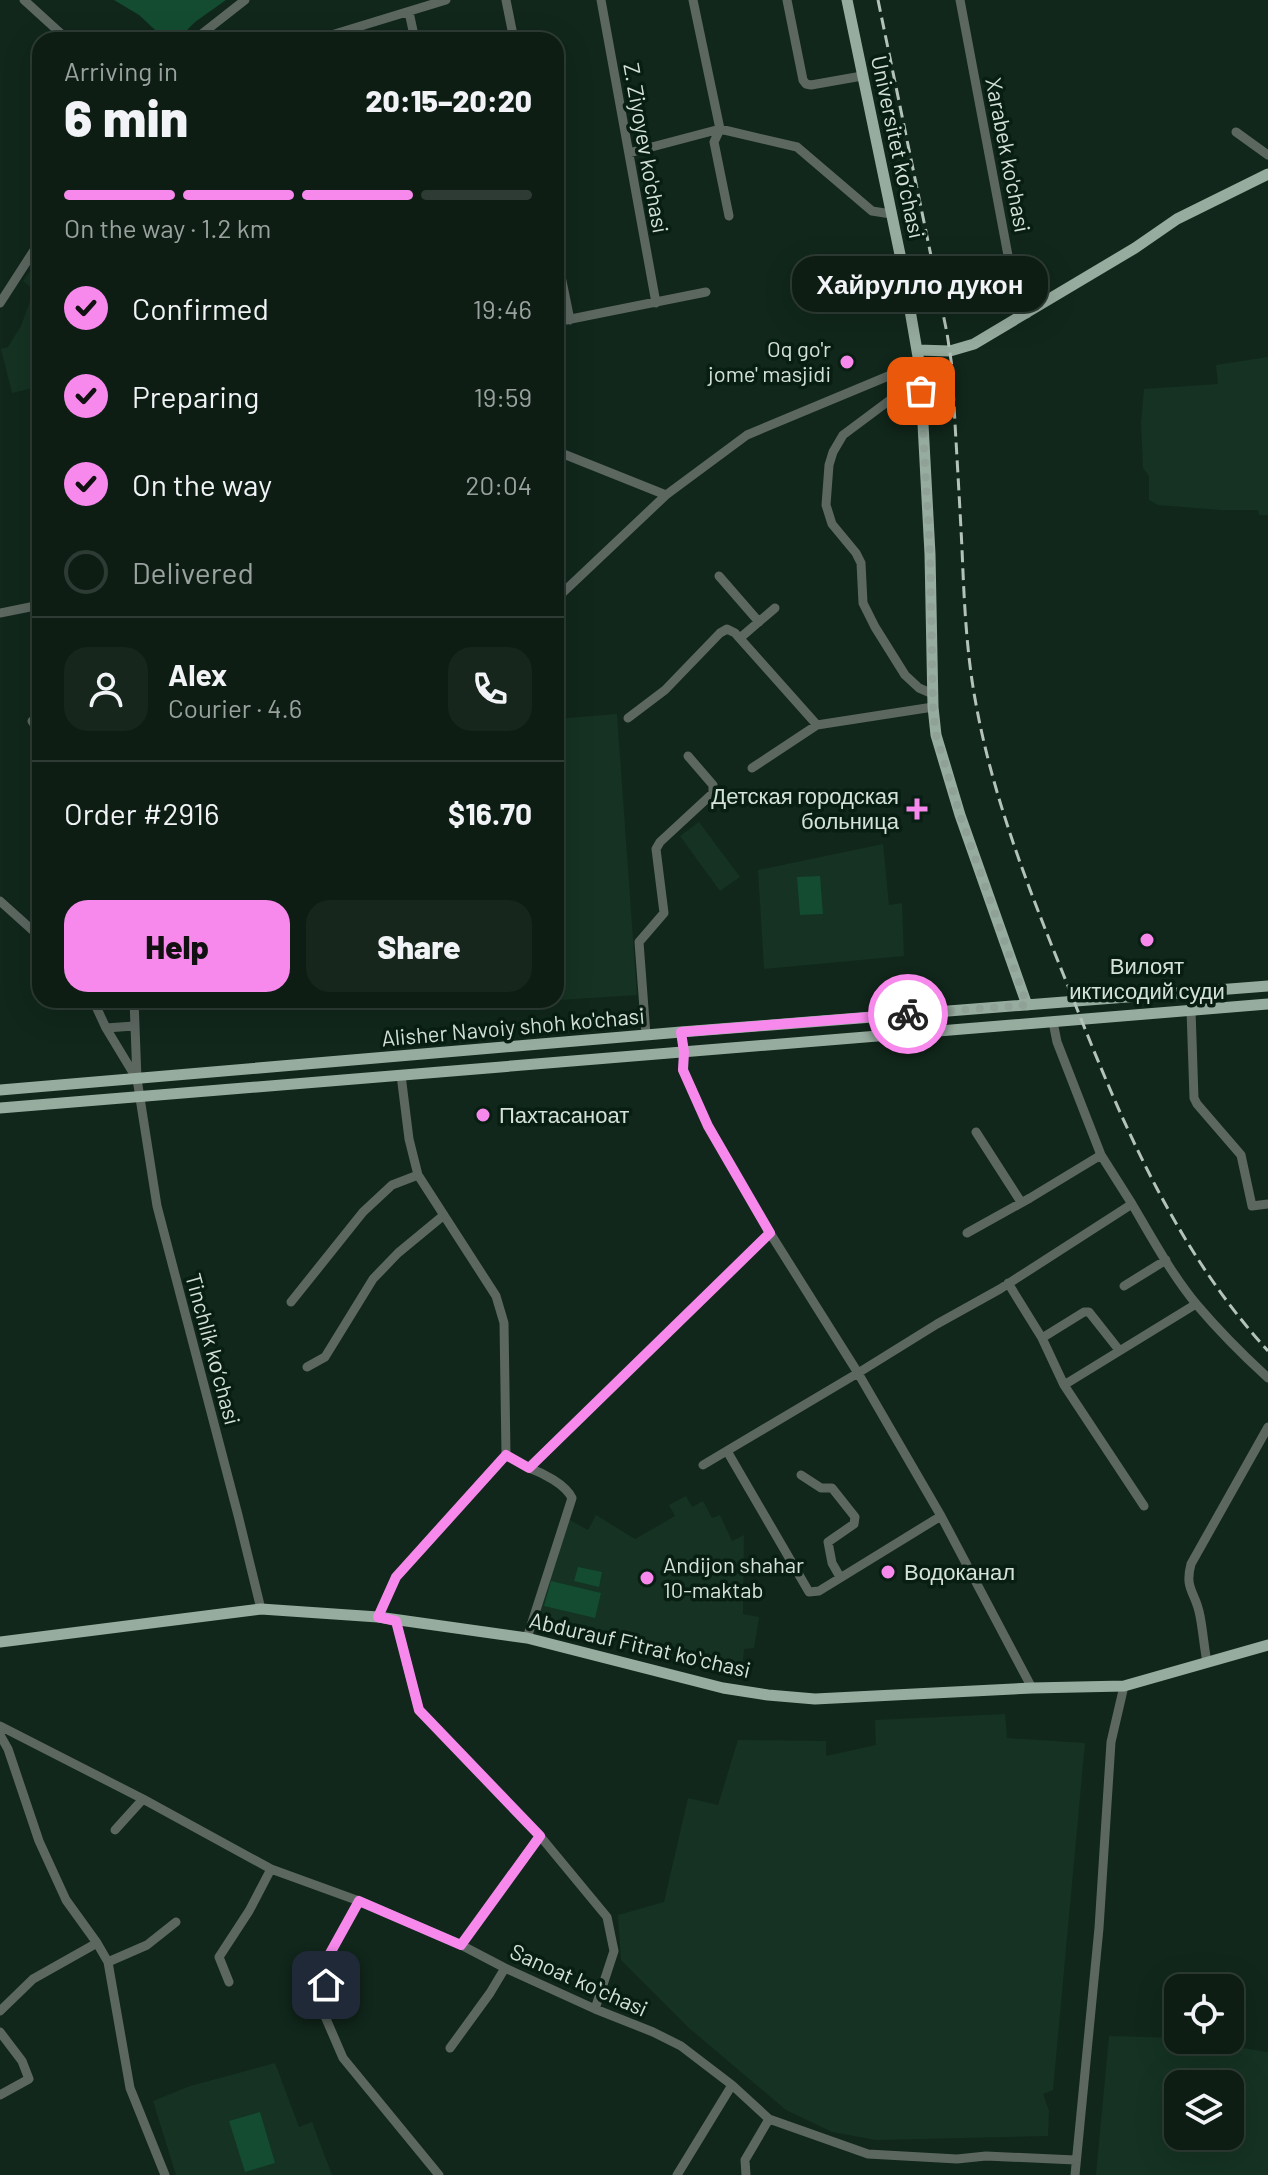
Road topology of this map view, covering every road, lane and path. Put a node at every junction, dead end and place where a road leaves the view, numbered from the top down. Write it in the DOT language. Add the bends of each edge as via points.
graph roads {
  1 [pos="24,0"];
  2 [pos="245,0"];
  3 [pos="446,0"];
  4 [pos="506,0"];
  5 [pos="601,0"];
  6 [pos="693,0"];
  7 [pos="787,0"];
  8 [pos="847,0"];
  9 [pos="960,0"];
  10 [pos="409,12"];
  11 [pos="59,32"];
  12 [pos="204,32"];
  13 [pos="344,32"];
  14 [pos="413,32"];
  15 [pos="512,32"];
  16 [pos="862,76"];
  17 [pos="720,129"];
  18 [pos="1236,132"];
  19 [pos="629,153"];
  20 [pos="1268,155"];
  21 [pos="1268,174"];
  22 [pos="891,214"];
  23 [pos="729,216"];
  24 [pos="32,253"];
  25 [pos="564,291"];
  26 [pos="706,292"];
  27 [pos="0,303"];
  28 [pos="656,303"];
  29 [pos="1027,314"];
  30 [pos="570,320"];
  31 [pos="564,321"];
  32 [pos="918,350"];
  33 [pos="920,368"];
  34 [pos="921,391"];
  35 [pos="564,454"];
  36 [pos="666,495"];
  37 [pos="719,576"];
  38 [pos="564,591"];
  39 [pos="32,607"];
  40 [pos="775,608"];
  41 [pos="0,613"];
  42 [pos="759,622"];
  43 [pos="740,638"];
  44 [pos="933,700"];
  45 [pos="628,718"];
  46 [pos="817,725"];
  47 [pos="688,756"];
  48 [pos="752,768"];
  49 [pos="0,901"];
  50 [pos="32,930"];
  51 [pos="1268,986"];
  52 [pos="1268,1004"];
  53 [pos="1027,1005"];
  54 [pos="97,1008"];
  55 [pos="134,1008"];
  56 [pos="1191,1010"];
  57 [pos="807,1022"];
  58 [pos="1053,1022"];
  59 [pos="134,1026"];
  60 [pos="106,1028"];
  61 [pos="681,1032"];
  62 [pos="646,1035"];
  63 [pos="808,1042"];
  64 [pos="469,1051"];
  65 [pos="684,1052"];
  66 [pos="273,1066"];
  67 [pos="244,1069"];
  68 [pos="471,1069"];
  69 [pos="401,1075"];
  70 [pos="137,1079"];
  71 [pos="274,1086"];
  72 [pos="246,1088"];
  73 [pos="0,1090"];
  74 [pos="139,1097"];
  75 [pos="0,1108"];
  76 [pos="976,1132"];
  77 [pos="1101,1155"];
  78 [pos="418,1175"];
  79 [pos="1021,1202"];
  80 [pos="1132,1204"];
  81 [pos="1268,1204"];
  82 [pos="444,1215"];
  83 [pos="770,1233"];
  84 [pos="967,1233"];
  85 [pos="1166,1260"];
  86 [pos="1008,1283"];
  87 [pos="1124,1286"];
  88 [pos="291,1302"];
  89 [pos="1196,1304"];
  90 [pos="1042,1338"];
  91 [pos="1119,1350"];
  92 [pos="307,1367"];
  93 [pos="858,1373"];
  94 [pos="1268,1378"];
  95 [pos="1064,1385"];
  96 [pos="1268,1427"];
  97 [pos="727,1451"];
  98 [pos="506,1455"];
  99 [pos="703,1465"];
  100 [pos="529,1468"];
  101 [pos="801,1475"];
  102 [pos="1144,1506"];
  103 [pos="941,1516"];
  104 [pos="840,1577"];
  105 [pos="261,1609"];
  106 [pos="378,1617"];
  107 [pos="396,1621"];
  108 [pos="527,1638"];
  109 [pos="0,1642"];
  110 [pos="1268,1645"];
  111 [pos="1207,1662"];
  112 [pos="1124,1686"];
  113 [pos="1032,1688"];
  114 [pos="0,1726"];
  115 [pos="0,1735"];
  116 [pos="143,1799"];
  117 [pos="115,1830"];
  118 [pos="540,1836"];
  119 [pos="271,1869"];
  120 [pos="359,1901"];
  121 [pos="176,1922"];
  122 [pos="97,1943"];
  123 [pos="461,1945"];
  124 [pos="108,1962"];
  125 [pos="505,1968"];
  126 [pos="229,1982"];
  127 [pos="595,2009"];
  128 [pos="0,2011"];
  129 [pos="0,2032"];
  130 [pos="450,2048"];
  131 [pos="732,2085"];
  132 [pos="0,2095"];
  133 [pos="769,2119"];
  134 [pos="1075,2160"];
  135 [pos="437,2174"];
  136 [pos="165,2175"];
  137 [pos="677,2175"];
  138 [pos="746,2175"];
  139 [pos="1075,2175"];
  1 -- 11 [label="street"];
  2 -- 12 [label="street"];
  3 -- 10 [label="street"];
  4 -- 15 [label="street"];
  5 -- 19 [label="street, Z. Ziyoyev ko'chasi"];
  6 -- 17 [label="street"];
  7 -- 16 [label="street" via="806,84"];
  8 -- 16 [label="main road, Universitet kо‘chasi"];
  9 -- 29 [label="street, Xarabek ko'chasi" via="1016,298"];
  10 -- 13 [label="street"];
  10 -- 14 [label="street"];
  16 -- 22 [label="main road, Universitet kо‘chasi"];
  17 -- 19 [label="street"];
  17 -- 22 [label="street" via="797,147 872,211"];
  17 -- 23 [label="street" via="714,142"];
  18 -- 20 [label="street"];
  19 -- 28 [label="street, Z. Ziyoyev ko'chasi"];
  21 -- 29 [label="main road" via="1177,219"];
  22 -- 32 [label="main road, Universitet kо‘chasi"];
  24 -- 27 [label="street"];
  25 -- 30 [label="street"];
  26 -- 28 [label="street"];
  28 -- 30 [label="street"];
  29 -- 32 [label="main road" via="974,344 950,351"];
  30 -- 31 [label="street"];
  32 -- 33 [label="main road, Universitet kо‘chasi"];
  33 -- 34 [label="main road, Universitet kо‘chasi"];
  33 -- 36 [label="street" via="898,372 747,435"];
  34 -- 44 [label="main road, Universitet kо‘chasi"];
  34 -- 44 [label="street" via="898,394 843,435 829,465 826,505 832,524 861,563 863,603 875,627 905,675"];
  35 -- 36 [label="street"];
  36 -- 38 [label="street"];
  37 -- 42 [label="street"];
  39 -- 41 [label="street"];
  40 -- 42 [label="street"];
  42 -- 43 [label="street"];
  43 -- 45 [label="street" via="727,629 720,633 665,690"];
  43 -- 46 [label="street"];
  44 -- 46 [label="street"];
  44 -- 53 [label="main road, Universitet kо‘chasi" via="936,735 960,815"];
  46 -- 48 [label="street"];
  47 -- 62 [label="street" via="715,789 656,849 664,913 639,942"];
  49 -- 50 [label="street"];
  51 -- 53 [label="main road, Alisher Navoiy shoh ko'chasi"];
  52 -- 56 [label="main road, Alisher Navoiy shoh ko'chasi"];
  53 -- 57 [label="main road, Alisher Navoiy shoh ko'chasi"];
  54 -- 60 [label="street"];
  55 -- 59 [label="street, Tinchlik kо‘chasi"];
  56 -- 58 [label="main road, Alisher Navoiy shoh ko'chasi"];
  56 -- 81 [label="street" via="1194,1098 1241,1155 1252,1206"];
  57 -- 61 [label="main road, Alisher Navoiy shoh ko'chasi"];
  57 -- 63 [label="main road"];
  58 -- 63 [label="main road, Alisher Navoiy shoh ko'chasi"];
  58 -- 77 [label="street"];
  59 -- 60 [label="street"];
  59 -- 70 [label="street, Tinchlik kо‘chasi"];
  60 -- 70 [label="street"];
  61 -- 62 [label="main road, Alisher Navoiy shoh ko'chasi"];
  61 -- 65 [label="main road"];
  62 -- 64 [label="main road, Alisher Navoiy shoh ko'chasi"];
  63 -- 65 [label="main road, Alisher Navoiy shoh ko'chasi"];
  64 -- 66 [label="main road, Alisher Navoiy shoh ko'chasi"];
  64 -- 68 [label="main road"];
  65 -- 68 [label="main road, Alisher Navoiy shoh ko'chasi"];
  65 -- 83 [label="street" via="683,1070 708,1126"];
  66 -- 67 [label="main road, Alisher Navoiy shoh ko'chasi"];
  66 -- 71 [label="main road"];
  67 -- 70 [label="main road, Alisher Navoiy shoh ko'chasi"];
  67 -- 72 [label="main road"];
  68 -- 69 [label="main road, Alisher Navoiy shoh ko'chasi"];
  69 -- 71 [label="main road, Alisher Navoiy shoh ko'chasi"];
  69 -- 78 [label="street"];
  70 -- 73 [label="main road, Alisher Navoiy shoh ko'chasi"];
  70 -- 74 [label="street, Tinchlik kо‘chasi"];
  71 -- 72 [label="main road, Alisher Navoiy shoh ko'chasi"];
  72 -- 74 [label="main road, Alisher Navoiy shoh ko'chasi"];
  74 -- 75 [label="main road, Alisher Navoiy shoh ko'chasi"];
  74 -- 105 [label="street, Tinchlik kо‘chasi" via="157,1206"];
  76 -- 79 [label="street"];
  77 -- 79 [label="street"];
  77 -- 80 [label="street"];
  78 -- 82 [label="street"];
  78 -- 88 [label="street" via="392,1185 363,1212"];
  79 -- 84 [label="street"];
  80 -- 85 [label="street"];
  80 -- 86 [label="street"];
  82 -- 92 [label="street" via="373,1279 325,1357"];
  82 -- 98 [label="street" via="496,1296 504,1323"];
  83 -- 93 [label="street"];
  83 -- 100 [label="street"];
  85 -- 87 [label="street"];
  85 -- 89 [label="street"];
  86 -- 90 [label="street"];
  86 -- 93 [label="street"];
  89 -- 91 [label="street"];
  89 -- 94 [label="street"];
  90 -- 91 [label="street" via="1089,1312"];
  90 -- 95 [label="street"];
  91 -- 95 [label="street"];
  93 -- 97 [label="street"];
  93 -- 103 [label="street"];
  95 -- 102 [label="street"];
  96 -- 111 [label="street" via="1187,1579 1200,1614"];
  97 -- 99 [label="street"];
  97 -- 104 [label="street" via="809,1592"];
  98 -- 100 [label="street"];
  98 -- 106 [label="street" via="396,1577"];
  100 -- 108 [label="street" via="572,1498"];
  101 -- 104 [label="street" via="821,1488 832,1488 855,1517 854,1524 828,1542"];
  103 -- 104 [label="street"];
  103 -- 113 [label="street"];
  105 -- 106 [label="main road, Abdurauf Fitrat koʻchasi"];
  105 -- 109 [label="main road, Abdurauf Fitrat koʻchasi"];
  106 -- 107 [label="main road, Abdurauf Fitrat koʻchasi"];
  107 -- 108 [label="main road, Abdurauf Fitrat koʻchasi"];
  107 -- 118 [label="street" via="419,1710"];
  108 -- 113 [label="main road, Abdurauf Fitrat koʻchasi" via="723,1688 791,1697"];
  110 -- 111 [label="main road, Abdurauf Fitrat koʻchasi"];
  111 -- 112 [label="main road, Abdurauf Fitrat koʻchasi"];
  112 -- 113 [label="main road, Abdurauf Fitrat koʻchasi"];
  112 -- 134 [label="street" via="1111,1742 1099,1928"];
  114 -- 116 [label="street, Sanoat koʻchasi"];
  115 -- 122 [label="street" via="66,1900"];
  116 -- 117 [label="street"];
  116 -- 119 [label="street, Sanoat koʻchasi"];
  118 -- 123 [label="street"];
  118 -- 127 [label="street" via="607,1917 614,1951"];
  119 -- 120 [label="street, Sanoat koʻchasi"];
  119 -- 126 [label="street" via="219,1957"];
  120 -- 123 [label="street, Sanoat koʻchasi"];
  120 -- 135 [label="street" via="328,1957 324,2014 343,2058"];
  121 -- 124 [label="street" via="147,1945"];
  122 -- 124 [label="street"];
  122 -- 128 [label="street" via="33,1979"];
  123 -- 125 [label="street, Sanoat koʻchasi"];
  124 -- 136 [label="street" via="130,2088"];
  125 -- 127 [label="street, Sanoat koʻchasi"];
  125 -- 130 [label="street"];
  127 -- 131 [label="street, Sanoat koʻchasi" via="681,2046"];
  129 -- 132 [label="street" via="29,2079"];
  131 -- 133 [label="street, Sanoat koʻchasi"];
  131 -- 137 [label="street"];
  133 -- 134 [label="street" via="868,2154"];
  133 -- 138 [label="street" via="745,2160"];
  134 -- 139 [label="street"];
}
